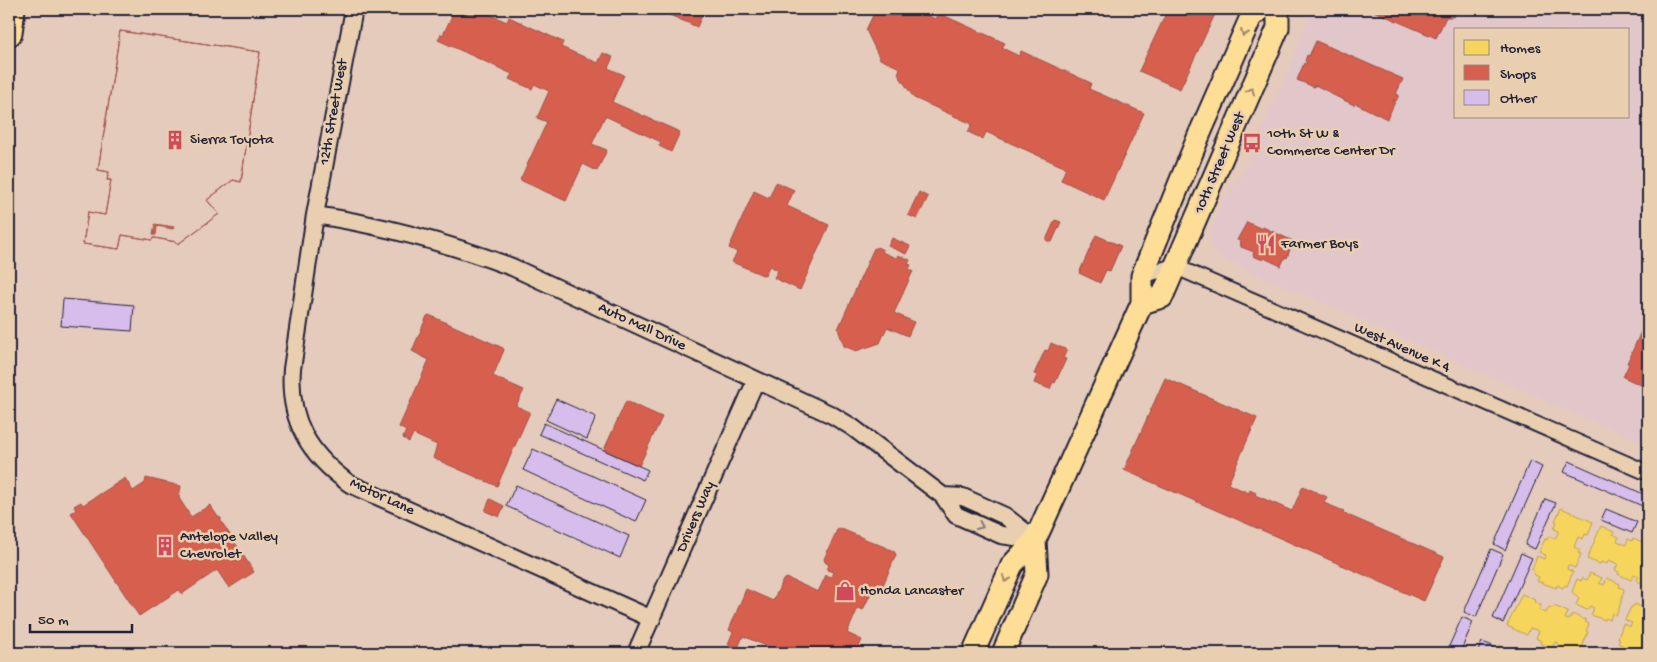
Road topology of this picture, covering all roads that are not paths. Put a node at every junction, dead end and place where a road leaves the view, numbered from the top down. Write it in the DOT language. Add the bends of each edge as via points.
graph roads {
  1 [pos="12,9"];
  2 [pos="354,9"];
  3 [pos="1261,9"];
  4 [pos="1278,9"];
  5 [pos="9,33"];
  6 [pos="1209,110"];
  7 [pos="316,214"];
  8 [pos="1174,266"];
  9 [pos="1142,276"];
  10 [pos="1142,302"];
  11 [pos="756,380"];
  12 [pos="1648,473"];
  13 [pos="1035,540"];
  14 [pos="652,619"];
  15 [pos="636,653"];
  16 [pos="973,653"];
  17 [pos="1003,653"];
  1 -- 5 [label="highway"];
  2 -- 7 [label="street, 12th Street West"];
  3 -- 6 [label="main road, 10th Street West, one-way" via="1251,17"];
  8 -- 4 [label="main road, 10th Street West, one-way" via="1278,28"];
  6 -- 8 [label="main road" via="1209,140 1170,238"];
  6 -- 9 [label="main road, 10th Street West"];
  7 -- 11 [label="street, Auto Mall Drive" via="412,234 512,267"];
  7 -- 14 [label="street, Motor Lane" via="291,386 302,431 321,460 350,484"];
  8 -- 9 [label="street"];
  8 -- 10 [label="main road, 10th Street West" via="1162,297"];
  8 -- 12 [label="street, West Avenue K 4"];
  9 -- 10 [label="main road, 10th Street West"];
  10 -- 13 [label="main road, 10th Street West"];
  11 -- 13 [label="street, Auto Mall Drive" via="832,415 942,496 963,497 1005,516"];
  11 -- 14 [label="street, Drivers Way"];
  13 -- 16 [label="main road, 10th Street West, one-way" via="1012,565"];
  13 -- 17 [label="main road, 10th Street West" via="1037,574"];
  14 -- 15 [label="street, Drivers Way"];
}
